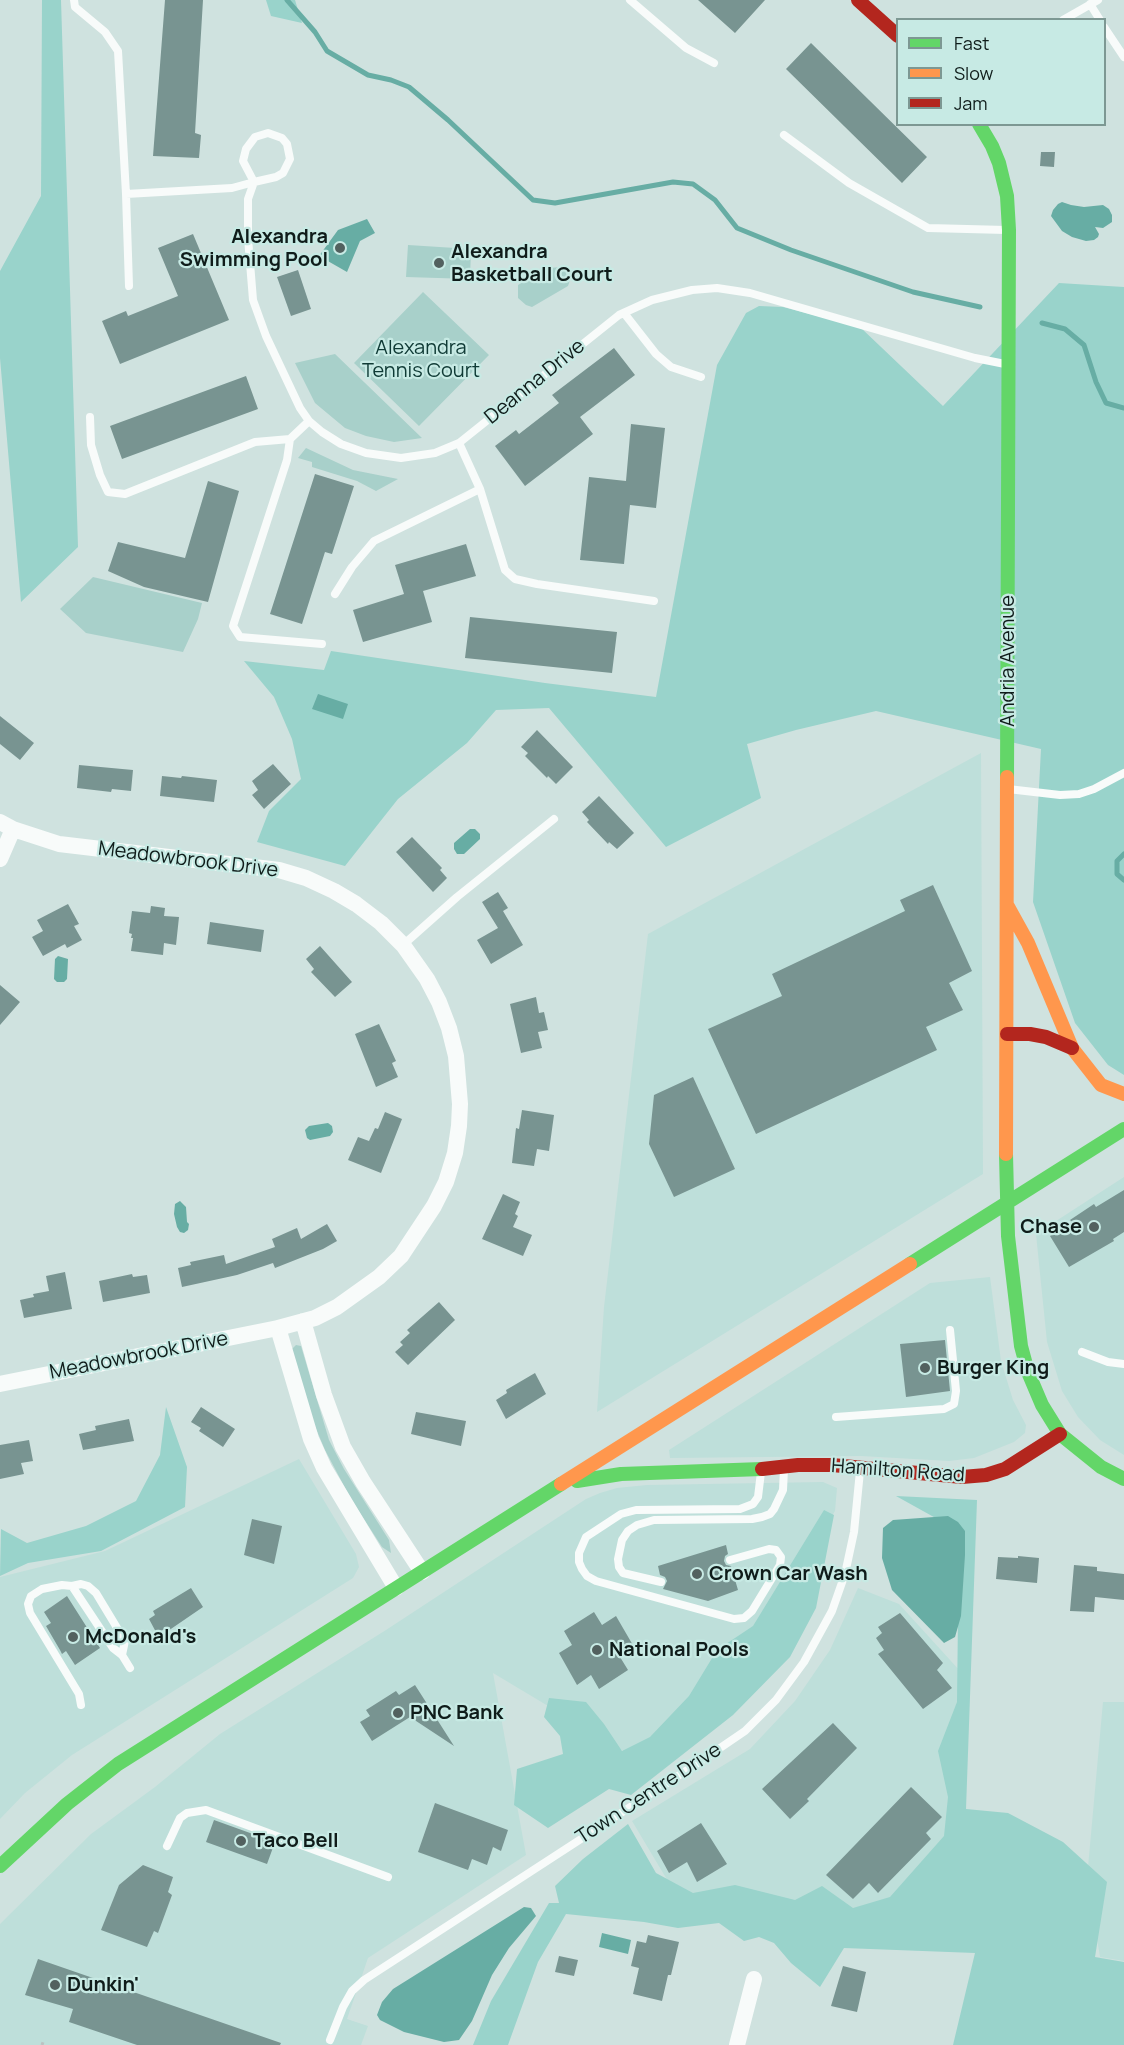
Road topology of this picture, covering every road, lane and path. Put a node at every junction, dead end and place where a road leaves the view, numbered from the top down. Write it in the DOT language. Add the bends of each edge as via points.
graph roads {
  1 [pos="74,0"];
  2 [pos="630,0"];
  3 [pos="858,0"];
  4 [pos="1094,2"];
  5 [pos="1066,18"];
  6 [pos="1099,18"];
  7 [pos="1106,30"];
  8 [pos="896,35"];
  9 [pos="1124,57"];
  10 [pos="714,63"];
  11 [pos="980,126"];
  12 [pos="784,135"];
  13 [pos="254,182"];
  14 [pos="126,194"];
  15 [pos="1009,230"];
  16 [pos="129,286"];
  17 [pos="624,313"];
  18 [pos="1009,364"];
  19 [pos="701,377"];
  20 [pos="90,417"];
  21 [pos="309,421"];
  22 [pos="290,439"];
  23 [pos="459,443"];
  24 [pos="480,489"];
  25 [pos="335,594"];
  26 [pos="654,601"];
  27 [pos="321,644"];
  28 [pos="1124,774"];
  29 [pos="1008,789"];
  30 [pos="554,819"];
  31 [pos="7,826"];
  32 [pos="0,859"];
  33 [pos="1007,905"];
  34 [pos="403,945"];
  35 [pos="1007,1034"];
  36 [pos="1072,1048"];
  37 [pos="1124,1094"];
  38 [pos="1124,1129"];
  39 [pos="1006,1204"];
  40 [pos="303,1321"];
  41 [pos="278,1328"];
  42 [pos="950,1330"];
  43 [pos="1082,1352"];
  44 [pos="1124,1364"];
  45 [pos="0,1384"];
  46 [pos="836,1417"];
  47 [pos="1060,1434"];
  48 [pos="784,1466"];
  49 [pos="762,1468"];
  50 [pos="860,1468"];
  51 [pos="1124,1479"];
  52 [pos="564,1483"];
  53 [pos="730,1560"];
  54 [pos="422,1572"];
  55 [pos="662,1582"];
  56 [pos="72,1586"];
  57 [pos="396,1588"];
  58 [pos="122,1655"];
  59 [pos="130,1668"];
  60 [pos="81,1705"];
  61 [pos="167,1846"];
  62 [pos="0,1866"];
  63 [pos="388,1877"];
  64 [pos="754,1979"];
  65 [pos="330,2040"];
  66 [pos="736,2045"];
  1 -- 14 [label="lane" via="75,7 105,32 118,51"];
  2 -- 10 [label="lane" via="686,48"];
  3 -- 8 [label="main road"];
  4 -- 5 [label="lane"];
  4 -- 6 [label="lane"];
  7 -- 9 [label="lane"];
  11 -- 15 [label="main road, Andria Avenue" via="999,163 1007,196"];
  12 -- 15 [label="lane" via="849,183 928,228"];
  13 -- 13 [label="lane" via="243,161 246,148 261,134 276,135 287,144 288,167 276,177"];
  13 -- 14 [label="lane" via="232,189"];
  13 -- 21 [label="lane, Deanna Drive" via="248,199 253,300 283,377"];
  14 -- 16 [label="lane"];
  15 -- 18 [label="main road, Andria Avenue"];
  17 -- 18 [label="lane, Deanna Drive" via="652,300 717,288 750,293 975,358"];
  17 -- 19 [label="lane" via="671,367"];
  17 -- 23 [label="lane, Deanna Drive"];
  18 -- 29 [label="main road, Andria Avenue"];
  20 -- 22 [label="lane" via="91,445 100,476 108,492 124,494 255,442"];
  21 -- 22 [label="lane"];
  21 -- 23 [label="lane, Deanna Drive" via="341,444 366,453 401,458 435,453"];
  22 -- 27 [label="lane" via="287,460 233,626 240,637"];
  23 -- 24 [label="lane"];
  24 -- 25 [label="lane" via="374,540"];
  24 -- 26 [label="lane" via="505,570 515,579"];
  28 -- 29 [label="lane" via="1079,794"];
  29 -- 33 [label="main road, Andria Avenue"];
  30 -- 34 [label="lane"];
  31 -- 32 [label="street"];
  31 -- 34 [label="street, Meadowbrook Drive" via="59,844 247,865 306,878 356,904"];
  33 -- 35 [label="main road, Andria Avenue"];
  33 -- 36 [label="main road" via="1028,943"];
  34 -- 40 [label="street, Meadowbrook Drive" via="427,979 449,1028 459,1080 455,1154 434,1206 400,1256 358,1293"];
  35 -- 36 [label="main road" via="1047,1037"];
  35 -- 39 [label="main road, Andria Avenue"];
  36 -- 37 [label="main road" via="1101,1084"];
  38 -- 39 [label="main road"];
  39 -- 47 [label="main road" via="1021,1346 1042,1405"];
  39 -- 52 [label="main road"];
  40 -- 41 [label="street, Meadowbrook Drive"];
  40 -- 54 [label="street" via="343,1447"];
  41 -- 45 [label="street, Meadowbrook Drive"];
  41 -- 57 [label="street" via="303,1416 324,1468"];
  42 -- 46 [label="lane" via="956,1399 950,1407"];
  43 -- 44 [label="lane"];
  47 -- 50 [label="main road, Hamilton Road" via="1005,1469 986,1475 963,1477"];
  47 -- 51 [label="main road" via="1101,1467"];
  48 -- 49 [label="main road, Hamilton Road"];
  48 -- 50 [label="main road, Hamilton Road"];
  48 -- 55 [label="lane" via="783,1490 770,1514 752,1519 654,1520 628,1531 622,1540 619,1567 623,1572"];
  49 -- 52 [label="main road, Hamilton Road" via="621,1474"];
  49 -- 53 [label="lane" via="758,1497 753,1504 740,1509 636,1510 621,1514 586,1537 579,1553 582,1569 596,1581 734,1619 744,1618 752,1611 782,1557 776,1550 768,1549"];
  50 -- 65 [label="lane, Town Centre Drive" via="854,1532 832,1611 804,1662 776,1700 745,1731 710,1755 364,1980 343,2007"];
  52 -- 54 [label="main road"];
  54 -- 57 [label="main road"];
  56 -- 58 [label="lane" via="113,1648"];
  56 -- 58 [label="lane" via="88,1586 96,1593 125,1641"];
  56 -- 60 [label="lane" via="42,1589 31,1596 28,1604 80,1694"];
  57 -- 62 [label="main road" via="118,1764 67,1803"];
  58 -- 59 [label="lane"];
  61 -- 63 [label="lane" via="180,1818 206,1810"];
  64 -- 66 [label="street"];
}
